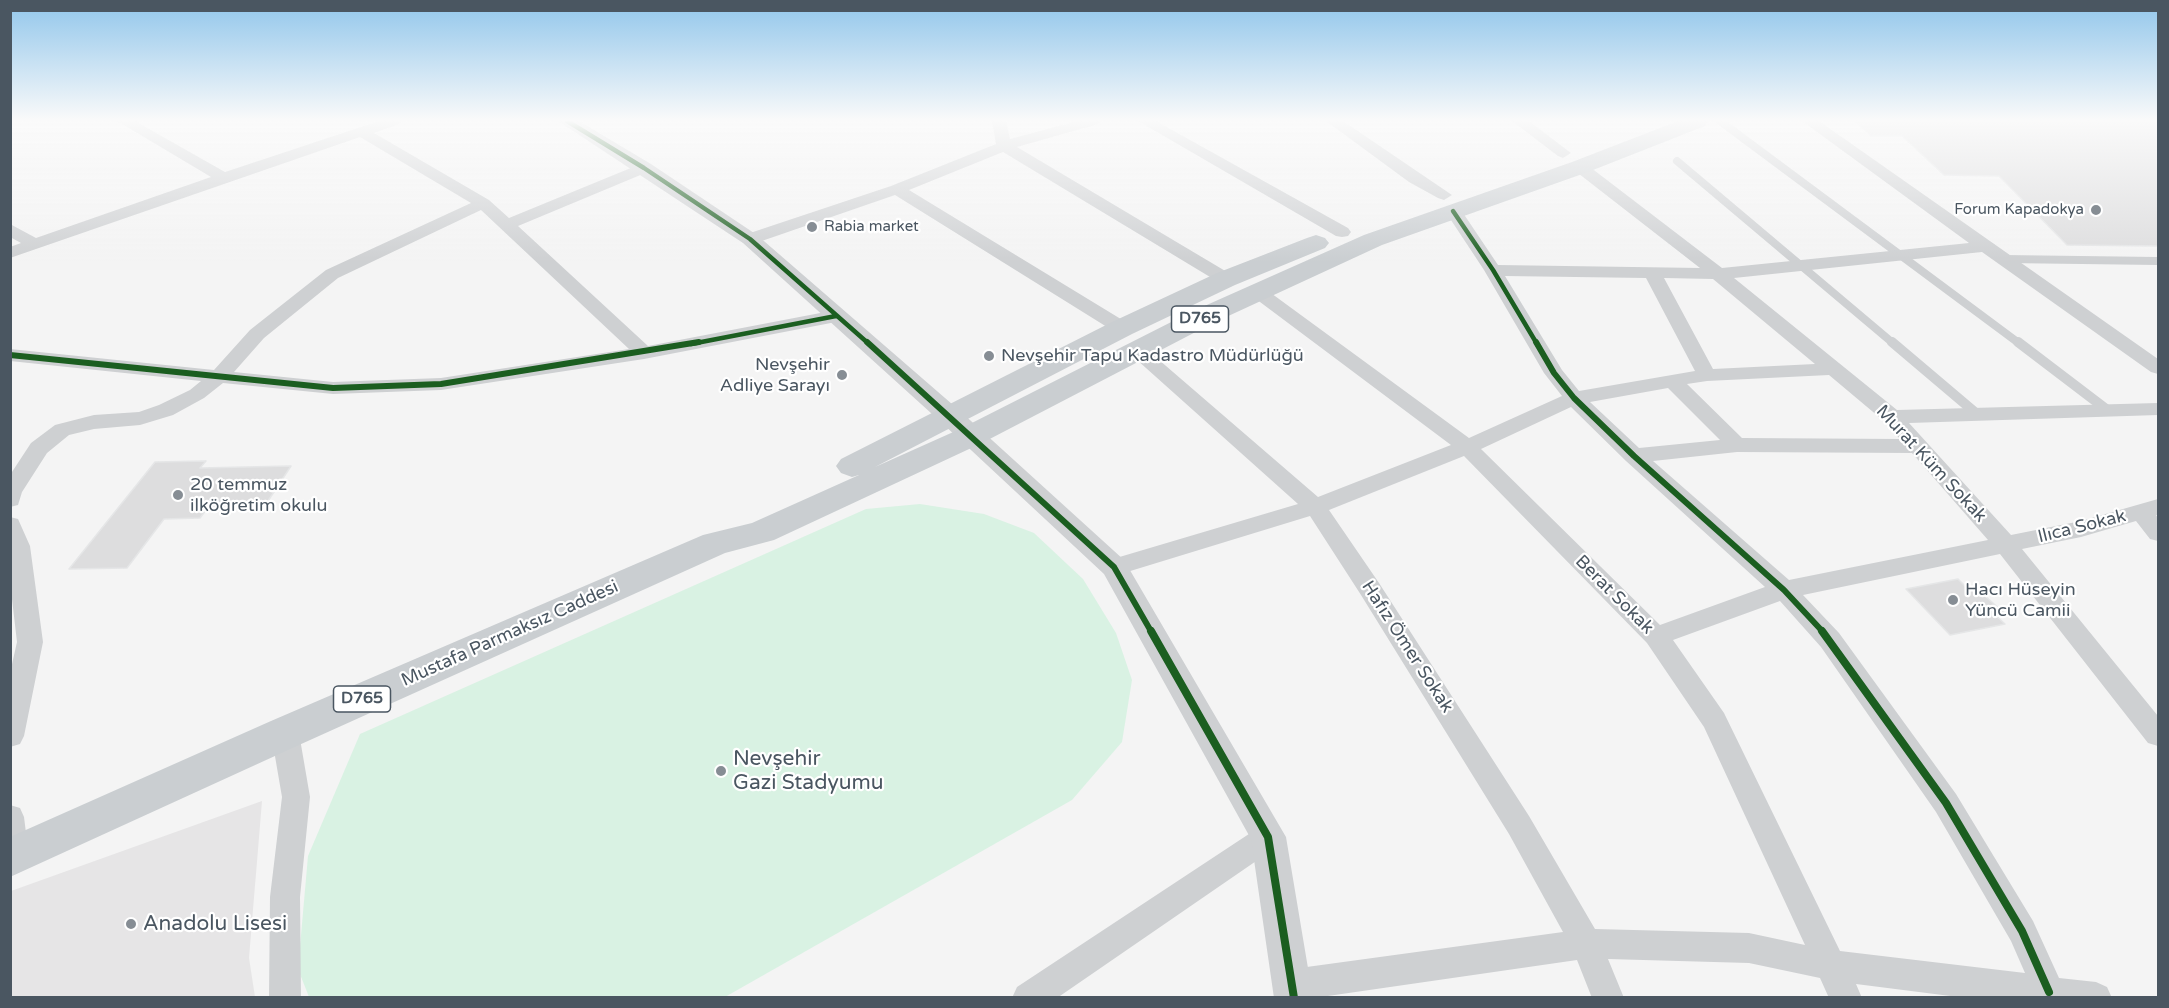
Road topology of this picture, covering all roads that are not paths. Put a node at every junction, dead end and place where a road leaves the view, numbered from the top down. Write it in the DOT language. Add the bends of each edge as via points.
graph roads {
  1 [pos="207,168"];
  2 [pos="255,168"];
  3 [pos="424,168"];
  4 [pos="644,168"];
  5 [pos="949,168"];
  6 [pos="1041,168"];
  7 [pos="1228,168"];
  8 [pos="1400,168"];
  9 [pos="1548,168"];
  10 [pos="1581,168"];
  11 [pos="1685,168"];
  12 [pos="1784,168"];
  13 [pos="1875,168"];
  14 [pos="224,178"];
  15 [pos="897,189"];
  16 [pos="483,203"];
  17 [pos="1448,203"];
  18 [pos="507,225"];
  19 [pos="10,229"];
  20 [pos="1342,232"];
  21 [pos="750,240"];
  22 [pos="35,245"];
  23 [pos="1986,246"];
  24 [pos="10,253"];
  25 [pos="1903,255"];
  26 [pos="2005,259"];
  27 [pos="2158,261"];
  28 [pos="1802,266"];
  29 [pos="1493,270"];
  30 [pos="1652,273"];
  31 [pos="1718,274"];
  32 [pos="1226,279"];
  33 [pos="1258,292"];
  34 [pos="836,316"];
  35 [pos="1122,328"];
  36 [pos="1137,351"];
  37 [pos="644,353"];
  38 [pos="10,355"];
  39 [pos="2158,368"];
  40 [pos="1831,369"];
  41 [pos="1707,375"];
  42 [pos="219,376"];
  43 [pos="1672,381"];
  44 [pos="1574,399"];
  45 [pos="2106,409"];
  46 [pos="2158,409"];
  47 [pos="1977,414"];
  48 [pos="951,417"];
  49 [pos="1892,417"];
  50 [pos="971,436"];
  51 [pos="1737,445"];
  52 [pos="1919,446"];
  53 [pos="1467,447"];
  54 [pos="1634,456"];
  55 [pos="10,500"];
  56 [pos="1315,507"];
  57 [pos="2150,510"];
  58 [pos="10,525"];
  59 [pos="2158,533"];
  60 [pos="716,544"];
  61 [pos="2005,544"];
  62 [pos="1114,567"];
  63 [pos="1784,590"];
  64 [pos="1656,636"];
  65 [pos="285,733"];
  66 [pos="2158,735"];
  67 [pos="10,736"];
  68 [pos="10,817"];
  69 [pos="1268,837"];
  70 [pos="12,857"];
  71 [pos="1586,944"];
  72 [pos="1830,964"];
  73 [pos="1293,991"];
  74 [pos="2049,992"];
  75 [pos="285,998"];
  76 [pos="1028,998"];
  77 [pos="1608,998"];
  78 [pos="1846,998"];
  79 [pos="2096,998"];
  1 -- 14 [label="street"];
  2 -- 14 [label="street"];
  3 -- 16 [label="street"];
  4 -- 18 [label="street"];
  4 -- 21 [label="street"];
  5 -- 15 [label="street"];
  6 -- 32 [label="street"];
  7 -- 20 [label="street"];
  8 -- 17 [label="street"];
  9 -- 17 [label="main road, Mustafa Parmaksız Caddesi / D765"];
  10 -- 31 [label="street, Murat Küm Sokak"];
  11 -- 28 [label="lane"];
  12 -- 25 [label="lane"];
  13 -- 23 [label="street"];
  14 -- 22 [label="street"];
  15 -- 21 [label="street"];
  15 -- 35 [label="street"];
  16 -- 18 [label="street"];
  16 -- 42 [label="street" via="332,274 257,334"];
  17 -- 20 [label="main road, Mustafa Parmaksız Caddesi / D765"];
  17 -- 29 [label="street"];
  17 -- 33 [label="main road, Mustafa Parmaksız Caddesi / D765"];
  18 -- 37 [label="street"];
  19 -- 22 [label="street"];
  20 -- 32 [label="main road, Mustafa Parmaksız Caddesi / D765"];
  21 -- 34 [label="street"];
  22 -- 24 [label="street"];
  23 -- 25 [label="street"];
  23 -- 26 [label="street"];
  25 -- 28 [label="street"];
  25 -- 45 [label="lane"];
  26 -- 27 [label="lane"];
  26 -- 39 [label="street"];
  28 -- 31 [label="street"];
  28 -- 47 [label="lane"];
  29 -- 30 [label="street"];
  29 -- 44 [label="street" via="1554,373"];
  30 -- 31 [label="street"];
  30 -- 41 [label="street"];
  31 -- 40 [label="street, Murat Küm Sokak"];
  32 -- 35 [label="main road, Mustafa Parmaksız Caddesi / D765"];
  33 -- 36 [label="main road, Mustafa Parmaksız Caddesi / D765"];
  33 -- 53 [label="street, Berat Sokak"];
  34 -- 37 [label="street"];
  34 -- 48 [label="street"];
  35 -- 48 [label="main road, Mustafa Parmaksız Caddesi / D765"];
  36 -- 50 [label="main road, Mustafa Parmaksız Caddesi / D765"];
  36 -- 56 [label="street, Hafız Ömer Sokak"];
  37 -- 42 [label="street" via="441,384 333,388"];
  38 -- 42 [label="street"];
  40 -- 41 [label="street"];
  40 -- 49 [label="street, Murat Küm Sokak"];
  41 -- 43 [label="street"];
  42 -- 55 [label="street" via="197,394 166,410 62,430 39,448 11,492"];
  43 -- 44 [label="street"];
  43 -- 51 [label="street"];
  44 -- 53 [label="street"];
  44 -- 54 [label="street"];
  45 -- 46 [label="street"];
  45 -- 47 [label="street"];
  47 -- 49 [label="street"];
  48 -- 50 [label="street"];
  48 -- 60 [label="main road, Mustafa Parmaksız Caddesi / D765" via="752,515"];
  49 -- 52 [label="street, Murat Küm Sokak"];
  50 -- 60 [label="main road, Mustafa Parmaksız Caddesi / D765" via="762,532"];
  50 -- 62 [label="street"];
  51 -- 52 [label="street"];
  51 -- 54 [label="street"];
  52 -- 61 [label="street, Murat Küm Sokak"];
  53 -- 56 [label="street"];
  53 -- 64 [label="street, Berat Sokak"];
  54 -- 63 [label="street"];
  56 -- 62 [label="street"];
  56 -- 71 [label="street, Hafız Ömer Sokak" via="1513,815"];
  57 -- 59 [label="street"];
  57 -- 61 [label="street, Ilıca Sokak"];
  58 -- 67 [label="street" via="18,546 30,642"];
  60 -- 65 [label="main road, Mustafa Parmaksız Caddesi / D765"];
  61 -- 63 [label="street, Ilıca Sokak"];
  61 -- 66 [label="street, Murat Küm Sokak"];
  62 -- 69 [label="street"];
  63 -- 64 [label="street, Ilıca Sokak"];
  63 -- 74 [label="street" via="1830,640 1946,803 2022,931"];
  64 -- 72 [label="street, Berat Sokak" via="1715,721"];
  65 -- 70 [label="main road, Mustafa Parmaksız Caddesi / D765"];
  65 -- 75 [label="street" via="296,797 285,897"];
  68 -- 70 [label="street"];
  69 -- 73 [label="street"];
  69 -- 76 [label="street"];
  71 -- 72 [label="street" via="1749,948"];
  71 -- 73 [label="street"];
  71 -- 77 [label="street, Hafız Ömer Sokak"];
  72 -- 74 [label="street"];
  72 -- 78 [label="street, Berat Sokak"];
  74 -- 79 [label="street"];
}
